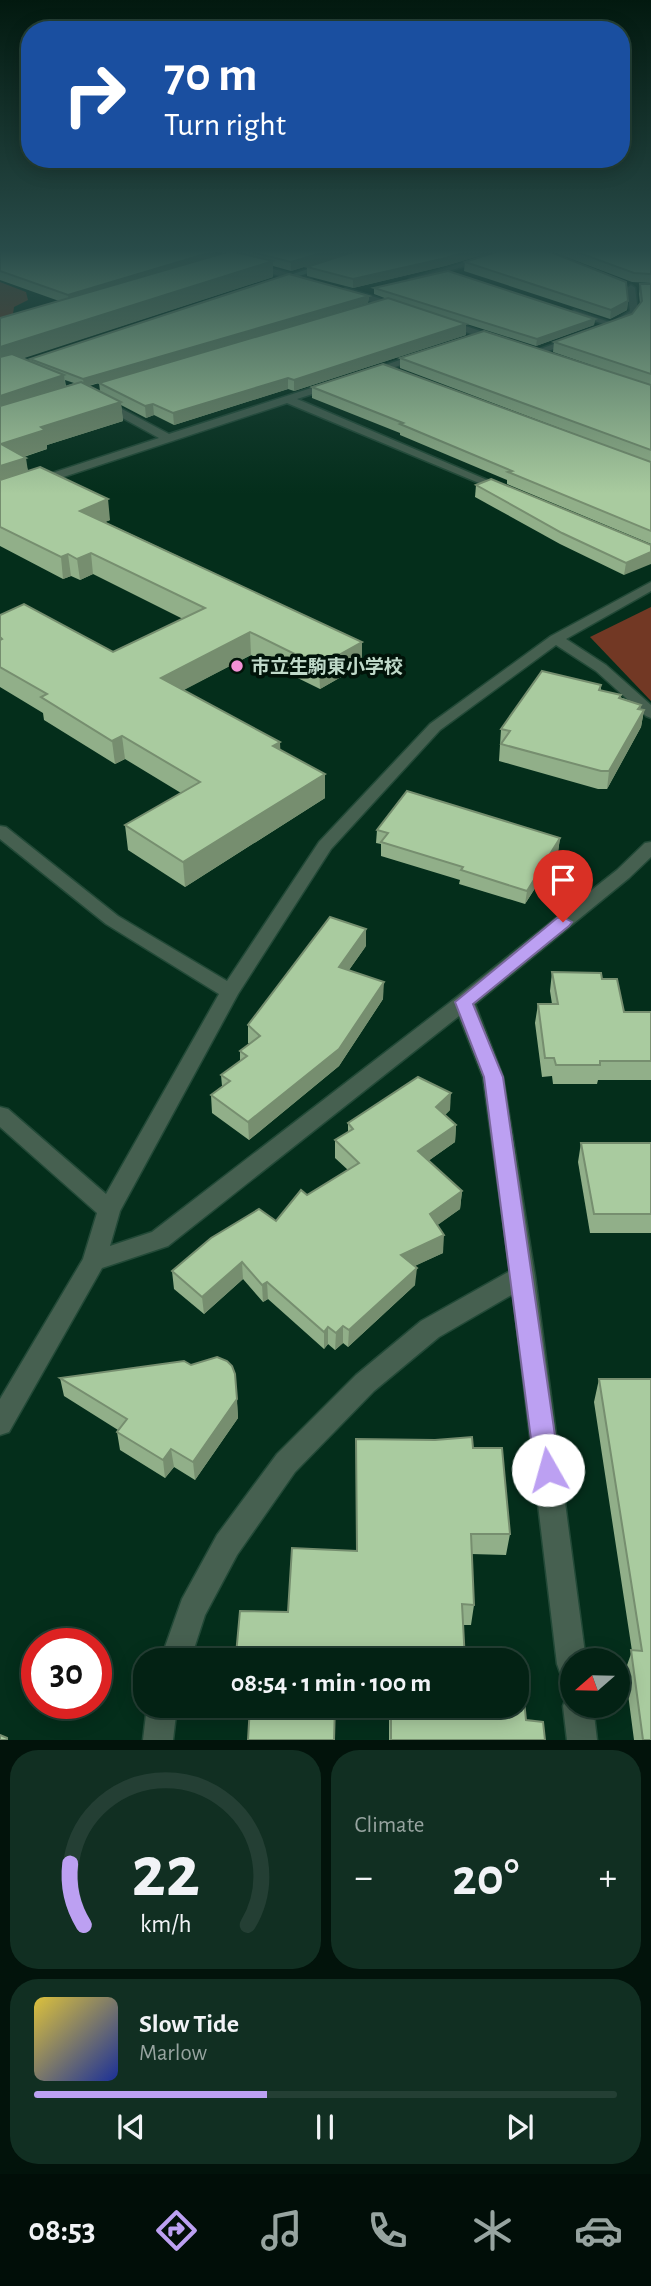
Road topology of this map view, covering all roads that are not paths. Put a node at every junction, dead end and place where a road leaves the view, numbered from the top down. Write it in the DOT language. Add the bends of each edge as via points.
graph roads {
  1 [pos="475,332"];
  2 [pos="483,335"];
  3 [pos="587,335"];
  4 [pos="470,339"];
  5 [pos="505,342"];
  6 [pos="431,352"];
  7 [pos="549,357"];
  8 [pos="383,368"];
  9 [pos="396,373"];
  10 [pos="359,376"];
  11 [pos="347,380"];
  12 [pos="96,399"];
  13 [pos="287,399"];
  14 [pos="168,438"];
  15 [pos="0,494"];
  16 [pos="513,494"];
  17 [pos="651,586"];
  18 [pos="556,639"];
  19 [pos="651,713"];
  20 [pos="0,831"];
  21 [pos="651,847"];
  22 [pos="230,992"];
  23 [pos="464,1002"];
  24 [pos="0,1115"];
  25 [pos="109,1210"];
  26 [pos="94,1261"];
  27 [pos="523,1276"];
  28 [pos="0,1423"];
  29 [pos="179,1648"];
  30 [pos="570,1648"];
  31 [pos="161,1718"];
  32 [pos="579,1718"];
  33 [pos="158,1740"];
  34 [pos="582,1740"];
  1 -- 2 [label="street"];
  2 -- 4 [label="street"];
  2 -- 5 [label="street"];
  3 -- 7 [label="street" via="531,351"];
  6 -- 8 [label="street"];
  8 -- 9 [label="street"];
  8 -- 10 [label="street"];
  11 -- 13 [label="street"];
  12 -- 14 [label="street"];
  13 -- 14 [label="street"];
  13 -- 16 [label="street"];
  14 -- 15 [label="street"];
  17 -- 18 [label="street"];
  18 -- 19 [label="street" via="601,668"];
  18 -- 22 [label="street" via="435,727 325,846"];
  20 -- 22 [label="street" via="112,920"];
  21 -- 23 [label="street"];
  22 -- 25 [label="street"];
  23 -- 26 [label="street" via="160,1239"];
  23 -- 27 [label="street" via="493,1077"];
  24 -- 25 [label="street"];
  25 -- 26 [label="street"];
  26 -- 28 [label="street"];
  27 -- 29 [label="street" via="430,1329 365,1383 286,1463 227,1545 192,1609"];
  27 -- 30 [label="street"];
  31 -- 33 [label="street"];
  32 -- 34 [label="street"];
}
